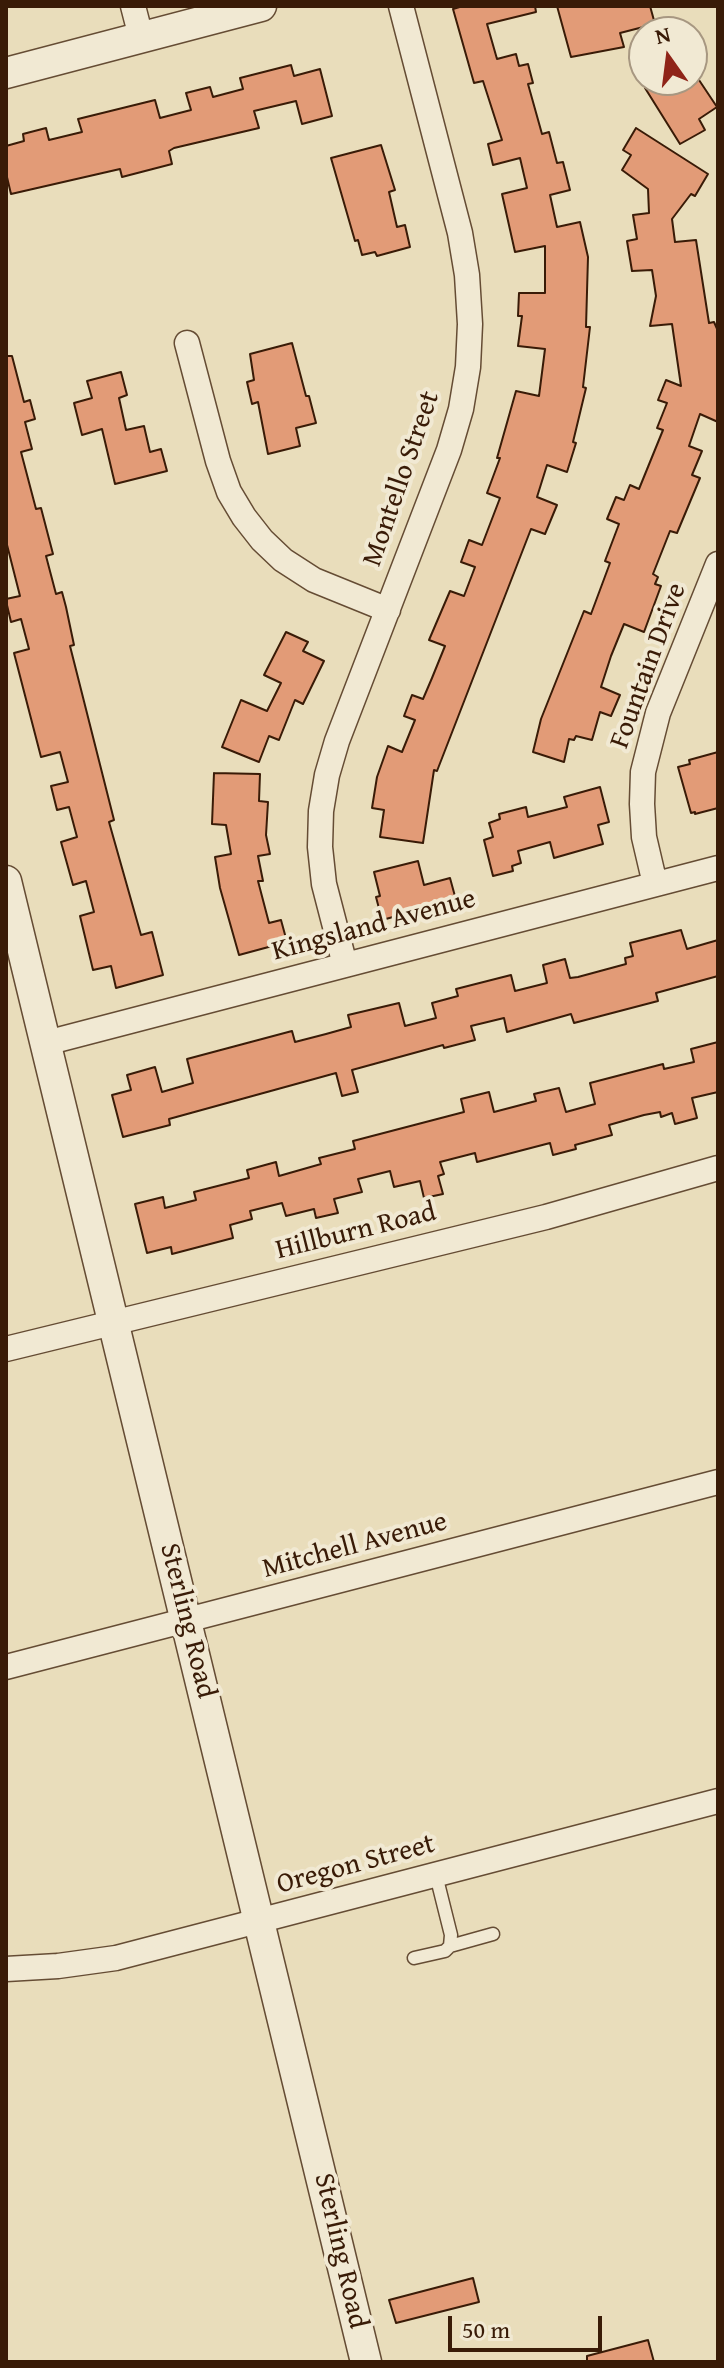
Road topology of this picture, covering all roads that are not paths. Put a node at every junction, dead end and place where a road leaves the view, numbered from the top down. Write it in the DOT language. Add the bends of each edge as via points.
graph roads {
  1 [pos="133,6"];
  2 [pos="261,6"];
  3 [pos="401,6"];
  4 [pos="141,37"];
  5 [pos="6,73"];
  6 [pos="187,343"];
  7 [pos="718,564"];
  8 [pos="388,610"];
  9 [pos="718,868"];
  10 [pos="6,881"];
  11 [pos="655,884"];
  12 [pos="345,965"];
  13 [pos="46,1043"];
  14 [pos="718,1168"];
  15 [pos="114,1321"];
  16 [pos="6,1349"];
  17 [pos="718,1482"];
  18 [pos="187,1621"];
  19 [pos="6,1667"];
  20 [pos="718,1801"];
  21 [pos="436,1875"];
  22 [pos="261,1920"];
  23 [pos="493,1934"];
  24 [pos="450,1946"];
  25 [pos="414,1958"];
  26 [pos="6,1969"];
  27 [pos="366,2362"];
  1 -- 4 [label="street"];
  2 -- 4 [label="street"];
  3 -- 8 [label="street, Montello Street" via="460,233 470,324 461,409"];
  4 -- 5 [label="street"];
  6 -- 8 [label="street" via="218,461 244,517 283,560 303,573"];
  7 -- 11 [label="street, Fountain Drive" via="658,713 643,772 644,837"];
  8 -- 12 [label="street, Montello Street" via="337,741 321,811 324,884"];
  9 -- 11 [label="street, Kingsland Avenue"];
  10 -- 13 [label="street, Sterling Road"];
  11 -- 12 [label="street, Kingsland Avenue"];
  12 -- 13 [label="street, Kingsland Avenue"];
  13 -- 15 [label="street, Sterling Road"];
  14 -- 15 [label="street, Hillburn Road" via="546,1217"];
  15 -- 16 [label="street, Hillburn Road"];
  15 -- 18 [label="street, Sterling Road"];
  17 -- 18 [label="street, Mitchell Avenue"];
  18 -- 19 [label="street, Mitchell Avenue"];
  18 -- 22 [label="street, Sterling Road"];
  20 -- 21 [label="street, Oregon Street"];
  21 -- 22 [label="street, Oregon Street"];
  21 -- 24 [label="lane"];
  22 -- 26 [label="street, Oregon Street" via="116,1958"];
  22 -- 27 [label="street, Sterling Road"];
  23 -- 24 [label="lane"];
  24 -- 25 [label="lane"];
}
